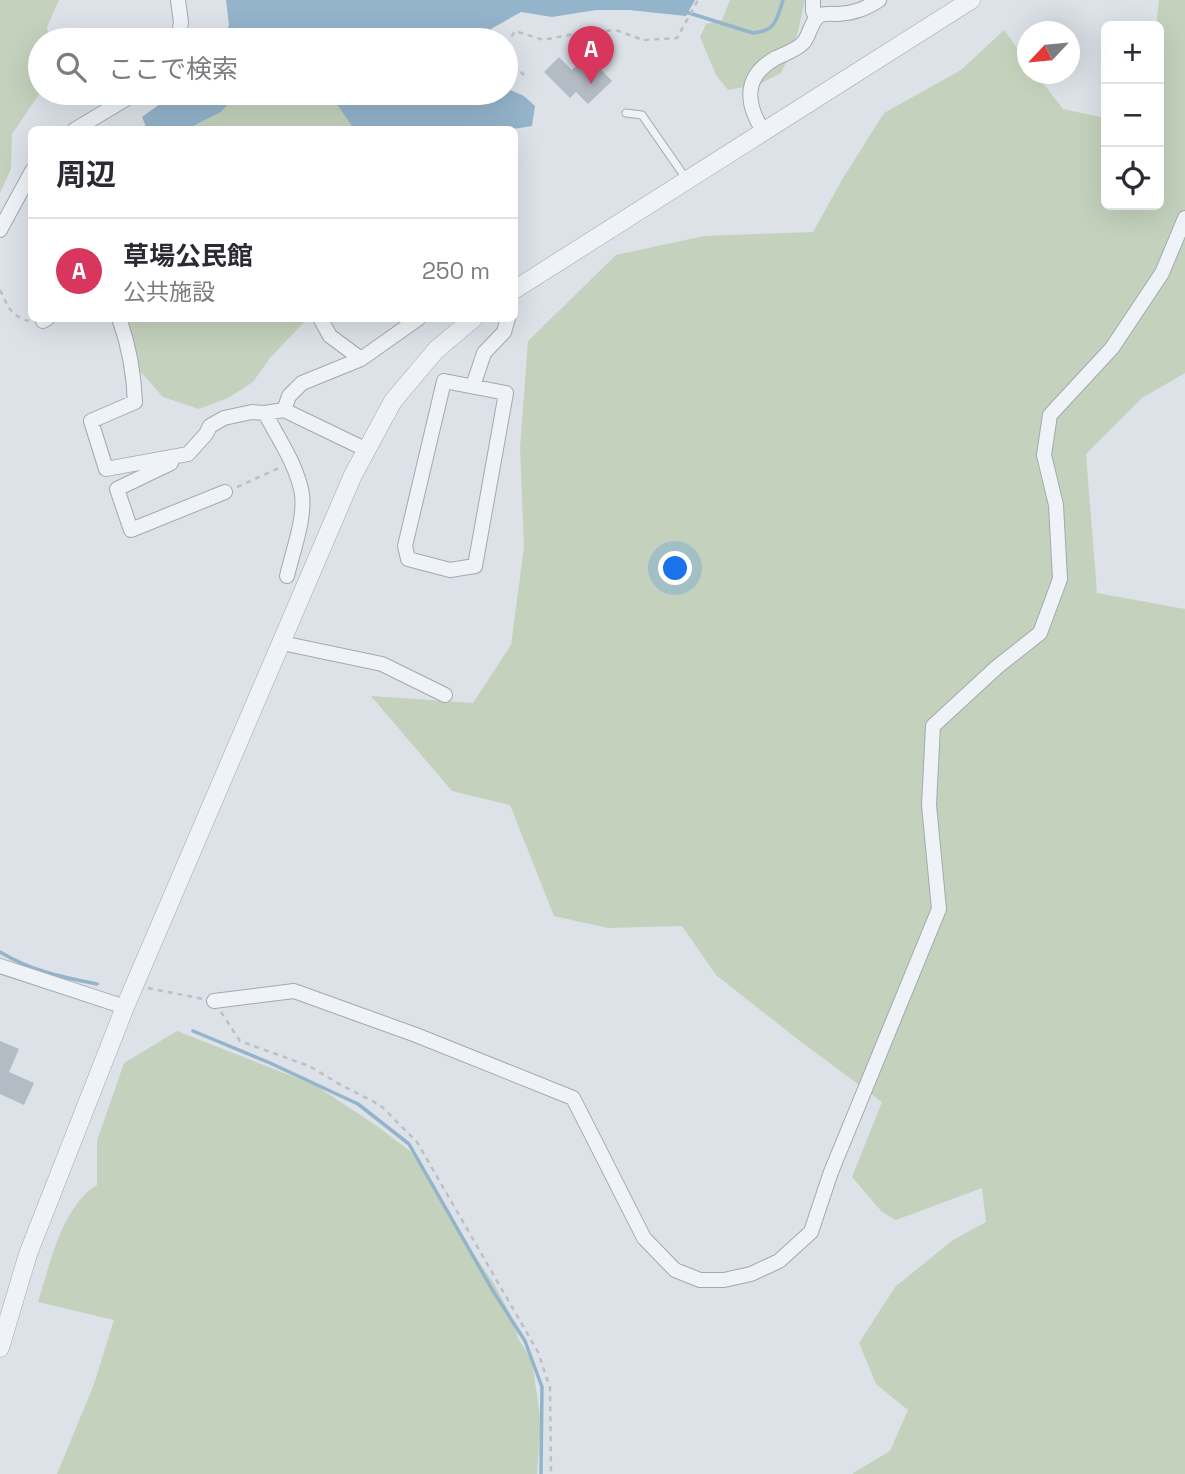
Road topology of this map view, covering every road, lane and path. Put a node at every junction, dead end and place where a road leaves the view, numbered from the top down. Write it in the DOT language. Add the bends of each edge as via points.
graph roads {
  1 [pos="178,0"];
  2 [pos="698,0"];
  3 [pos="813,0"];
  4 [pos="879,0"];
  5 [pos="971,0"];
  6 [pos="816,18"];
  7 [pos="180,28"];
  8 [pos="518,32"];
  9 [pos="518,69"];
  10 [pos="524,75"];
  11 [pos="116,105"];
  12 [pos="626,113"];
  13 [pos="81,126"];
  14 [pos="764,132"];
  15 [pos="28,178"];
  16 [pos="687,180"];
  17 [pos="1185,218"];
  18 [pos="0,230"];
  19 [pos="518,287"];
  20 [pos="0,289"];
  21 [pos="28,321"];
  22 [pos="120,322"];
  23 [pos="322,322"];
  24 [pos="413,322"];
  25 [pos="469,322"];
  26 [pos="507,322"];
  27 [pos="361,359"];
  28 [pos="473,386"];
  29 [pos="284,410"];
  30 [pos="265,413"];
  31 [pos="367,450"];
  32 [pos="188,454"];
  33 [pos="291,463"];
  34 [pos="225,492"];
  35 [pos="288,576"];
  36 [pos="282,643"];
  37 [pos="445,695"];
  38 [pos="0,966"];
  39 [pos="134,986"];
  40 [pos="214,1001"];
  41 [pos="125,1007"];
  42 [pos="0,1348"];
  43 [pos="551,1474"];
  1 -- 7 [label="street"];
  2 -- 8 [label="path" via="677,37 643,40 615,30 543,40"];
  3 -- 6 [label="street"];
  4 -- 6 [label="street" via="863,10"];
  5 -- 14 [label="street"];
  6 -- 14 [label="street" via="806,40 765,65 753,80 750,101"];
  9 -- 10 [label="path"];
  11 -- 13 [label="street"];
  12 -- 16 [label="lane" via="642,116"];
  14 -- 16 [label="street"];
  15 -- 18 [label="street"];
  16 -- 19 [label="street"];
  17 -- 40 [label="street" via="1162,273 1112,348 1050,415 1044,455 1056,505 1060,579 1040,633 933,726 929,805 939,909 831,1171 811,1232 779,1261 724,1280 700,1280 676,1270 644,1238 573,1098 293,991"];
  20 -- 21 [label="path" via="13,314"];
  22 -- 32 [label="street" via="134,376 135,402 91,421 106,469"];
  23 -- 27 [label="street" via="330,336"];
  24 -- 27 [label="street"];
  25 -- 31 [label="street" via="436,350 393,401"];
  26 -- 28 [label="street" via="504,332 484,353"];
  27 -- 29 [label="street" via="302,383 289,396"];
  28 -- 28 [label="street" via="506,393 475,566 450,570 408,559 405,546 444,380"];
  29 -- 30 [label="street"];
  29 -- 31 [label="street"];
  30 -- 32 [label="street" via="224,418 210,426"];
  30 -- 33 [label="street"];
  31 -- 36 [label="street"];
  32 -- 34 [label="street" via="117,489 131,530"];
  33 -- 34 [label="path"];
  33 -- 35 [label="street" via="302,495"];
  36 -- 37 [label="street" via="382,664"];
  36 -- 39 [label="street"];
  38 -- 41 [label="street"];
  39 -- 40 [label="path"];
  39 -- 41 [label="street"];
  40 -- 43 [label="path" via="240,1041 309,1066 380,1105 417,1142 538,1352 550,1388"];
  41 -- 42 [label="street" via="28,1254"];
}
